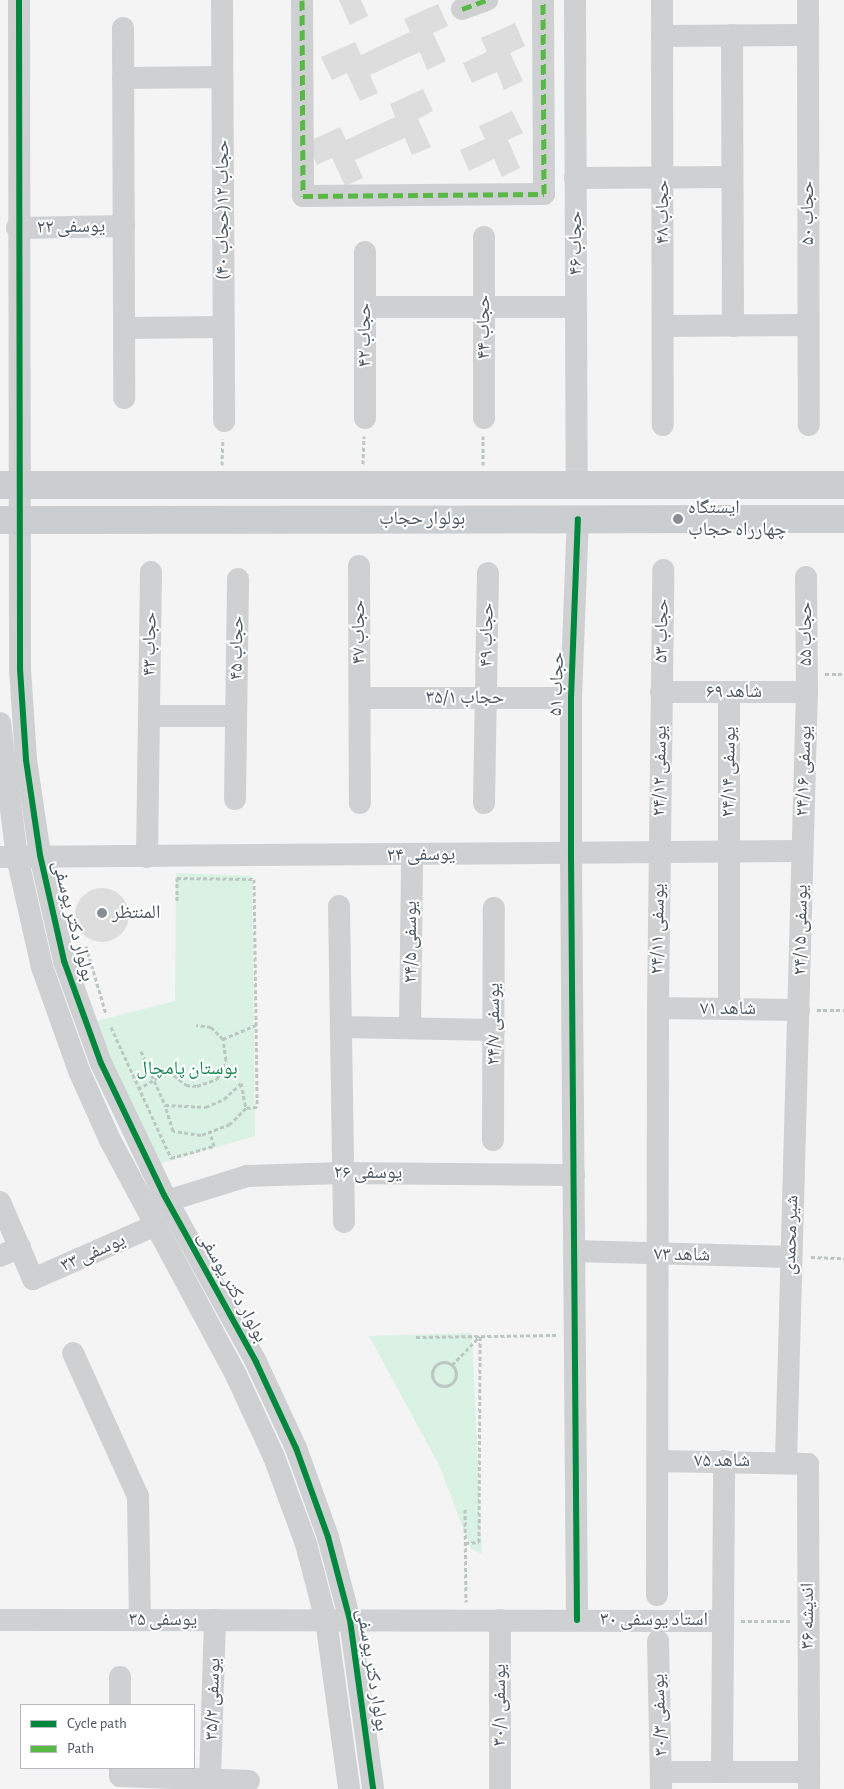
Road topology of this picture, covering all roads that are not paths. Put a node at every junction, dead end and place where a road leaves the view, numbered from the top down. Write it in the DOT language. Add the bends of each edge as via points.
graph roads {
  1 [pos="19,0"];
  2 [pos="222,0"];
  3 [pos="302,0"];
  4 [pos="487,0"];
  5 [pos="543,0"];
  6 [pos="575,0"];
  7 [pos="662,0"];
  8 [pos="808,0"];
  9 [pos="462,9"];
  10 [pos="123,28"];
  11 [pos="732,35"];
  12 [pos="808,35"];
  13 [pos="662,36"];
  14 [pos="222,77"];
  15 [pos="123,78"];
  16 [pos="732,177"];
  17 [pos="575,178"];
  18 [pos="663,178"];
  19 [pos="124,226"];
  20 [pos="17,228"];
  21 [pos="484,237"];
  22 [pos="366,252"];
  23 [pos="365,307"];
  24 [pos="484,307"];
  25 [pos="576,307"];
  26 [pos="808,325"];
  27 [pos="663,326"];
  28 [pos="733,326"];
  29 [pos="223,327"];
  30 [pos="124,328"];
  31 [pos="124,398"];
  32 [pos="365,418"];
  33 [pos="484,418"];
  34 [pos="224,420"];
  35 [pos="664,425"];
  36 [pos="809,425"];
  37 [pos="838,480"];
  38 [pos="8,485"];
  39 [pos="577,485"];
  40 [pos="578,519"];
  41 [pos="8,520"];
  42 [pos="841,523"];
  43 [pos="359,566"];
  44 [pos="663,570"];
  45 [pos="151,572"];
  46 [pos="488,572"];
  47 [pos="806,577"];
  48 [pos="238,579"];
  49 [pos="661,692"];
  50 [pos="730,692"];
  51 [pos="807,692"];
  52 [pos="360,698"];
  53 [pos="486,698"];
  54 [pos="571,698"];
  55 [pos="148,716"];
  56 [pos="236,716"];
  57 [pos="0,724"];
  58 [pos="235,799"];
  59 [pos="360,803"];
  60 [pos="484,803"];
  61 [pos="659,850"];
  62 [pos="571,851"];
  63 [pos="728,851"];
  64 [pos="802,851"];
  65 [pos="40,855"];
  66 [pos="412,856"];
  67 [pos="8,857"];
  68 [pos="147,857"];
  69 [pos="339,906"];
  70 [pos="494,908"];
  71 [pos="658,1008"];
  72 [pos="729,1009"];
  73 [pos="799,1010"];
  74 [pos="341,1027"];
  75 [pos="410,1028"];
  76 [pos="494,1030"];
  77 [pos="493,1140"];
  78 [pos="343,1172"];
  79 [pos="574,1175"];
  80 [pos="167,1201"];
  81 [pos="0,1202"];
  82 [pos="344,1222"];
  83 [pos="154,1226"];
  84 [pos="10,1251"];
  85 [pos="574,1251"];
  86 [pos="659,1255"];
  87 [pos="790,1257"];
  88 [pos="73,1353"];
  89 [pos="658,1461"];
  90 [pos="724,1461"];
  91 [pos="786,1461"];
  92 [pos="657,1595"];
  93 [pos="0,1620"];
  94 [pos="140,1620"];
  95 [pos="215,1620"];
  96 [pos="326,1620"];
  97 [pos="350,1620"];
  98 [pos="500,1620"];
  99 [pos="577,1620"];
  100 [pos="723,1621"];
  101 [pos="658,1641"];
  102 [pos="120,1677"];
  103 [pos="120,1704"];
  104 [pos="120,1772"];
  105 [pos="722,1772"];
  106 [pos="210,1779"];
  107 [pos="249,1781"];
  108 [pos="662,1781"];
  109 [pos="809,1781"];
  110 [pos="350,1789"];
  111 [pos="373,1789"];
  112 [pos="500,1789"];
  1 -- 20 [label="street, بولوار دکتر یوسفی"];
  2 -- 14 [label="street, حجاب ۱۲(حجاب ۴۰)"];
  3 -- 5 [label="street" via="303,196 312,196 544,194"];
  4 -- 9 [label="street"];
  6 -- 17 [label="street, حجاب ۴۶"];
  7 -- 13 [label="street, حجاب ۴۸"];
  8 -- 12 [label="street, حجاب ۵۰"];
  10 -- 15 [label="street"];
  11 -- 12 [label="street"];
  11 -- 13 [label="street"];
  11 -- 16 [label="street"];
  12 -- 26 [label="street, حجاب ۵۰"];
  13 -- 18 [label="street, حجاب ۴۸"];
  14 -- 15 [label="street"];
  14 -- 29 [label="street, حجاب ۱۲(حجاب ۴۰)"];
  15 -- 19 [label="street"];
  16 -- 18 [label="street"];
  16 -- 28 [label="street"];
  17 -- 18 [label="street"];
  17 -- 25 [label="street, حجاب ۴۶"];
  18 -- 27 [label="street, حجاب ۴۸"];
  19 -- 20 [label="street, یوسفی ۲۲"];
  19 -- 30 [label="street"];
  20 -- 38 [label="street, بولوار دکتر یوسفی"];
  21 -- 24 [label="street, حجاب ۴۴"];
  22 -- 23 [label="street, حجاب ۴۲"];
  23 -- 24 [label="street"];
  23 -- 32 [label="street, حجاب ۴۲"];
  24 -- 25 [label="street"];
  24 -- 33 [label="street, حجاب ۴۴"];
  25 -- 39 [label="street, حجاب ۴۶"];
  26 -- 28 [label="street"];
  26 -- 36 [label="street, حجاب ۵۰"];
  27 -- 28 [label="street"];
  27 -- 35 [label="street, حجاب ۴۸"];
  29 -- 30 [label="street"];
  29 -- 34 [label="street, حجاب ۱۲(حجاب ۴۰)"];
  30 -- 31 [label="street"];
  37 -- 39 [label="main road, بولوار حجاب"];
  38 -- 39 [label="main road, بولوار حجاب"];
  38 -- 41 [label="street, بولوار دکتر یوسفی"];
  40 -- 41 [label="main road, بولوار حجاب"];
  40 -- 42 [label="main road, بولوار حجاب"];
  40 -- 54 [label="street, حجاب ۵۱"];
  41 -- 65 [label="street, بولوار دکتر یوسفی" via="26,760"];
  43 -- 52 [label="street, حجاب ۴۷"];
  44 -- 49 [label="street, حجاب ۵۳"];
  45 -- 55 [label="street, حجاب ۴۳"];
  46 -- 53 [label="street, حجاب ۴۹"];
  47 -- 51 [label="street, حجاب ۵۵"];
  48 -- 56 [label="street, حجاب ۴۵"];
  49 -- 50 [label="street, شاهد ۶۹"];
  49 -- 61 [label="street, یوسفی ۲۴/۱۲"];
  50 -- 51 [label="street, شاهد ۶۹"];
  50 -- 63 [label="street, یوسفی ۲۴/۱۴"];
  51 -- 64 [label="street, یوسفی ۲۴/۱۶"];
  52 -- 53 [label="street, حجاب ۳۵/۱"];
  52 -- 59 [label="street, حجاب ۴۷"];
  53 -- 54 [label="street, حجاب ۳۵/۱"];
  53 -- 60 [label="street, حجاب ۴۹"];
  54 -- 62 [label="street, حجاب ۵۱"];
  55 -- 56 [label="street"];
  55 -- 68 [label="street, حجاب ۴۳"];
  56 -- 58 [label="street, حجاب ۴۵"];
  57 -- 67 [label="street, بولوار دکتر یوسفی"];
  61 -- 62 [label="street, یوسفی ۲۴"];
  61 -- 63 [label="street, یوسفی ۲۴"];
  61 -- 71 [label="street, یوسفی ۲۴/۱۱"];
  62 -- 66 [label="street, یوسفی ۲۴"];
  62 -- 79 [label="street, حجاب ۵۱"];
  63 -- 64 [label="street, یوسفی ۲۴"];
  63 -- 72 [label="street, یوسفی ۲۴/۱۴"];
  64 -- 73 [label="street, یوسفی ۲۴/۱۵"];
  65 -- 67 [label="street, یوسفی ۲۴"];
  65 -- 68 [label="street, یوسفی ۲۴"];
  65 -- 80 [label="street, بولوار دکتر یوسفی" via="64,960 118,1100"];
  66 -- 68 [label="street, یوسفی ۲۴"];
  66 -- 75 [label="street, یوسفی ۲۴/۵"];
  67 -- 83 [label="street, بولوار دکتر یوسفی" via="79,1072"];
  69 -- 74 [label="street"];
  70 -- 76 [label="street, یوسفی ۲۴/۷"];
  71 -- 72 [label="street, شاهد ۷۱"];
  71 -- 86 [label="street, یوسفی ۲۴/۱۱"];
  72 -- 73 [label="street, شاهد ۷۱"];
  73 -- 87 [label="street, شیر محمدی"];
  74 -- 75 [label="street"];
  74 -- 78 [label="street"];
  75 -- 76 [label="street"];
  76 -- 77 [label="street, یوسفی ۲۴/۷"];
  78 -- 79 [label="street, یوسفی ۲۶"];
  78 -- 80 [label="street, یوسفی ۲۶" via="247,1176"];
  78 -- 82 [label="street"];
  79 -- 85 [label="street, حجاب ۵۱"];
  80 -- 97 [label="street, بولوار دکتر یوسفی" via="256,1362 296,1448 328,1537"];
  81 -- 84 [label="street"];
  83 -- 84 [label="street, یوسفی ۳۳" via="33,1279"];
  83 -- 96 [label="street, بولوار دکتر یوسفی" via="235,1373 274,1457 306,1544"];
  85 -- 86 [label="street, شاهد ۷۳"];
  85 -- 99 [label="street, حجاب ۵۱"];
  86 -- 87 [label="street, شاهد ۷۳"];
  86 -- 89 [label="street, یوسفی ۲۴/۱۱"];
  87 -- 91 [label="street, شیر محمدی"];
  88 -- 94 [label="street" via="138,1496"];
  89 -- 90 [label="street, شاهد ۷۵"];
  89 -- 92 [label="street, یوسفی ۲۴/۱۱"];
  90 -- 91 [label="street, شاهد ۷۵"];
  90 -- 100 [label="street"];
  91 -- 109 [label="street, اندیشه ۳۶" via="808,1464"];
  93 -- 94 [label="street, یوسفی ۳۵"];
  94 -- 95 [label="street, یوسفی ۳۵"];
  95 -- 96 [label="street, یوسفی ۳۵"];
  95 -- 106 [label="street, یوسفی ۳۵/۲"];
  96 -- 97 [label="street, یوسفی ۳۵"];
  96 -- 110 [label="street, بولوار دکتر یوسفی"];
  97 -- 98 [label="street, استاد یوسفی ۳۰"];
  97 -- 111 [label="street, بولوار دکتر یوسفی"];
  98 -- 99 [label="street, استاد یوسفی ۳۰"];
  98 -- 112 [label="street, یوسفی ۳۰/۱"];
  99 -- 100 [label="street, استاد یوسفی ۳۰"];
  100 -- 105 [label="street"];
  101 -- 108 [label="street, یوسفی ۳۰/۳"];
  102 -- 103 [label="street"];
  104 -- 106 [label="street"];
  105 -- 108 [label="street"];
  105 -- 109 [label="street"];
  106 -- 107 [label="street"];
}
